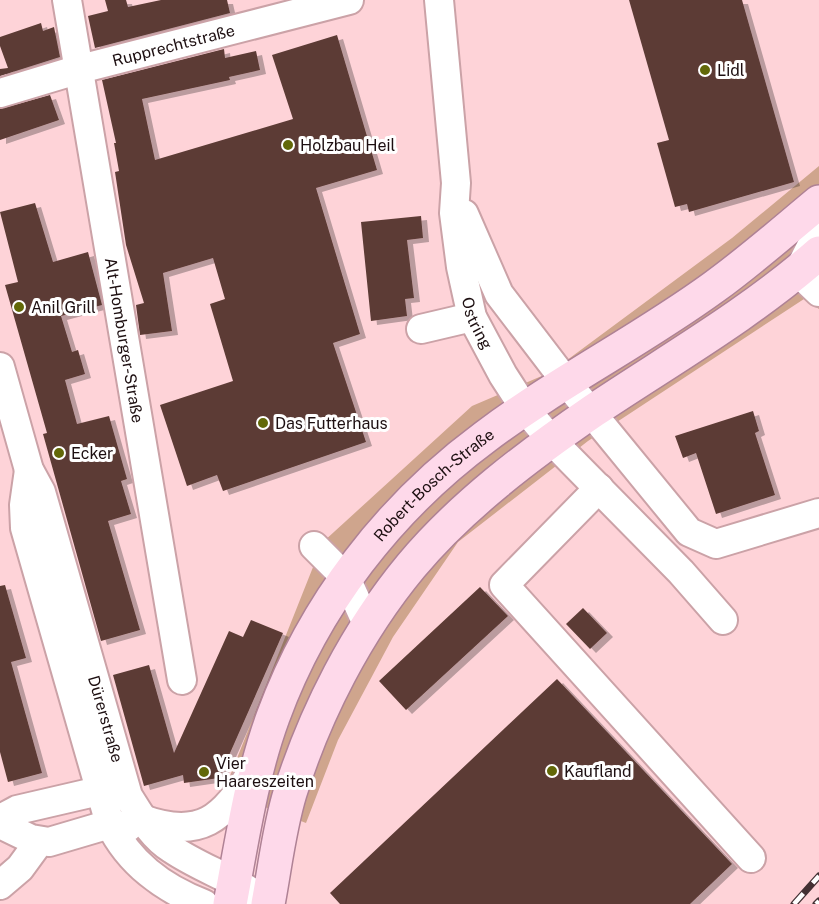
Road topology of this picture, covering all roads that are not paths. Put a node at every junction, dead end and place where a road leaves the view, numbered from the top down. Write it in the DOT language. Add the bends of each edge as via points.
graph roads {
  1 [pos="67,0"];
  2 [pos="349,0"];
  3 [pos="439,0"];
  4 [pos="80,69"];
  5 [pos="0,93"];
  6 [pos="456,183"];
  7 [pos="819,202"];
  8 [pos="819,231"];
  9 [pos="812,272"];
  10 [pos="472,317"];
  11 [pos="421,329"];
  12 [pos="0,367"];
  13 [pos="567,383"];
  14 [pos="525,410"];
  15 [pos="591,412"];
  16 [pos="553,442"];
  17 [pos="29,470"];
  18 [pos="599,488"];
  19 [pos="819,513"];
  20 [pos="314,546"];
  21 [pos="346,578"];
  22 [pos="723,620"];
  23 [pos="368,626"];
  24 [pos="182,680"];
  25 [pos="260,758"];
  26 [pos="99,791"];
  27 [pos="142,817"];
  28 [pos="0,819"];
  29 [pos="0,824"];
  30 [pos="110,824"];
  31 [pos="39,842"];
  32 [pos="751,858"];
  33 [pos="0,885"];
  34 [pos="232,892"];
  35 [pos="204,904"];
  36 [pos="268,904"];
  1 -- 4 [label="street, Alt-Homburger-Straße"];
  2 -- 4 [label="street, Rupprechtstraße"];
  3 -- 6 [label="street, Ostring"];
  4 -- 5 [label="street, Rupprechtstraße"];
  4 -- 24 [label="street, Alt-Homburger-Straße"];
  6 -- 10 [label="street, Ostring" via="454,213"];
  6 -- 13 [label="street, Ostring" via="468,226 499,294"];
  7 -- 13 [label="main road, Robert-Bosch-Straße" via="715,287"];
  8 -- 9 [label="street"];
  9 -- 15 [label="main road"];
  10 -- 11 [label="street"];
  10 -- 14 [label="street, Ostring"];
  12 -- 17 [label="street, Dürerstraße"];
  13 -- 14 [label="main road, Robert-Bosch-Straße"];
  13 -- 15 [label="street, Ostring"];
  14 -- 16 [label="street, Ostring"];
  14 -- 21 [label="main road, Robert-Bosch-Straße" via="459,457 417,495"];
  15 -- 16 [label="main road"];
  15 -- 19 [label="street, Ostring" via="688,532 716,544"];
  16 -- 18 [label="street, Ostring"];
  16 -- 23 [label="main road" via="516,468 444,530 411,566"];
  17 -- 26 [label="street, Dürerstraße" via="25,528"];
  17 -- 27 [label="street, Dürerstraße" via="41,492"];
  18 -- 22 [label="street, Ostring"];
  18 -- 32 [label="street" via="504,585"];
  20 -- 21 [label="street"];
  21 -- 23 [label="street"];
  21 -- 25 [label="main road, Robert-Bosch-Straße" via="299,657"];
  23 -- 36 [label="main road" via="339,676 306,750 282,824"];
  25 -- 27 [label="street" via="236,800 213,819 179,828"];
  25 -- 34 [label="main road, Robert-Bosch-Straße"];
  26 -- 27 [label="street"];
  26 -- 28 [label="street" via="17,810"];
  26 -- 30 [label="street, Dürerstraße"];
  27 -- 30 [label="street" via="137,828"];
  27 -- 34 [label="street" via="171,849"];
  29 -- 31 [label="street"];
  30 -- 31 [label="street" via="68,838"];
  30 -- 35 [label="street, Dürerstraße" via="140,867 180,894"];
  31 -- 33 [label="street" via="20,868"];
  34 -- 36 [label="street"];
}
